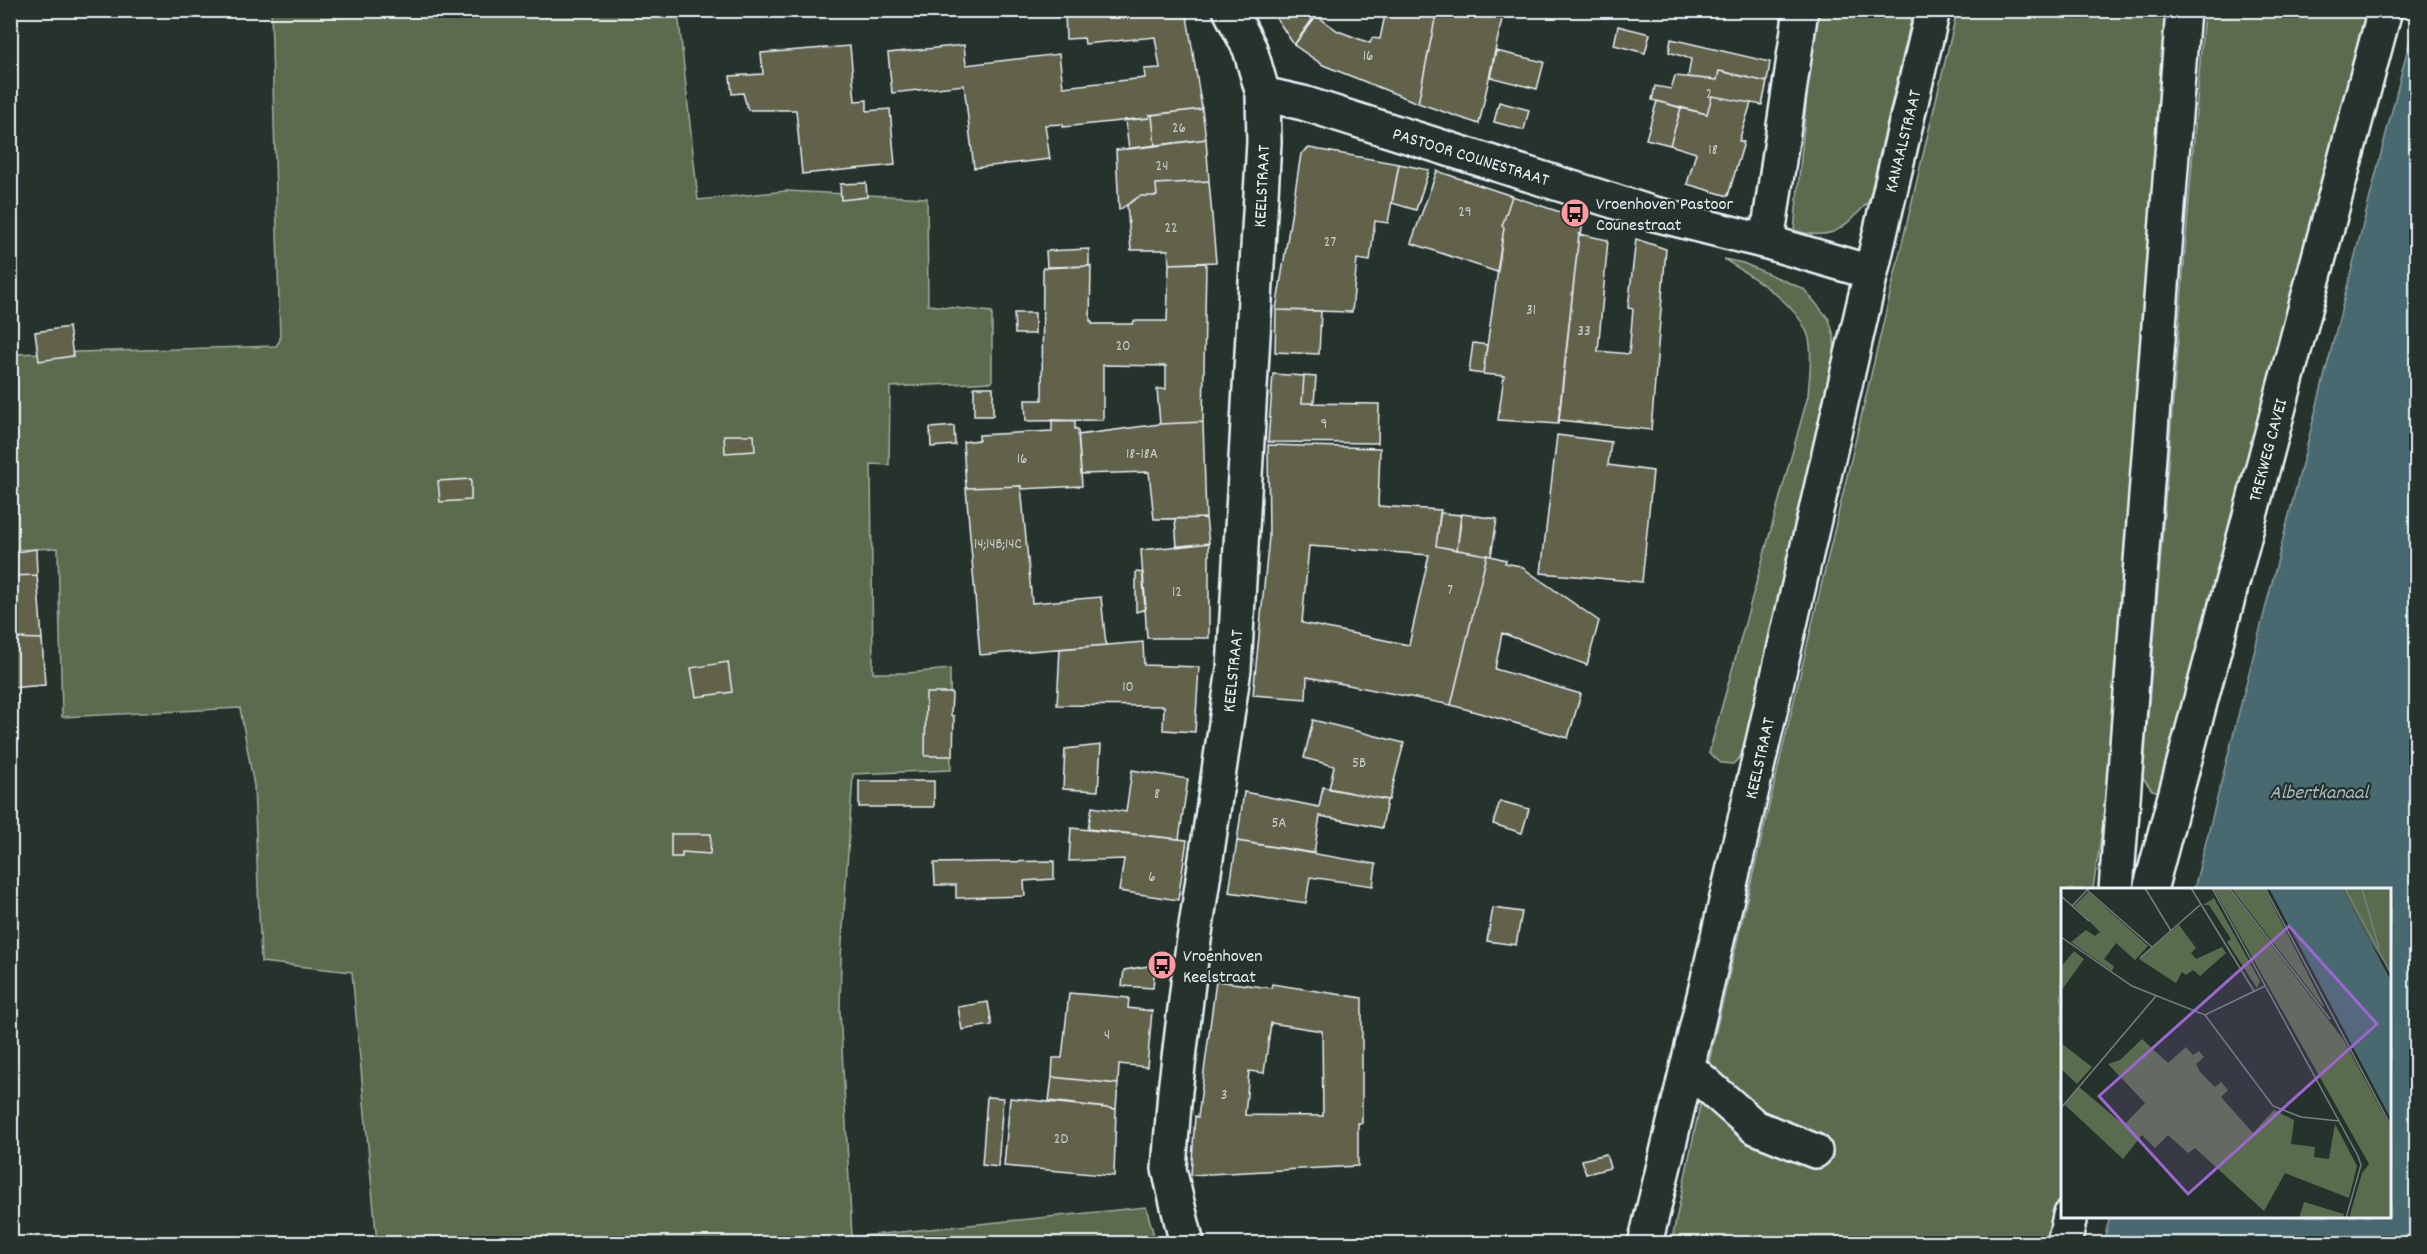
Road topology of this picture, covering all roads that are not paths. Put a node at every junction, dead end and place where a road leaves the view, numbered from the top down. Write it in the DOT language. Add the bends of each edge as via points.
graph roads {
  1 [pos="1230,10"];
  2 [pos="1801,10"];
  3 [pos="1933,10"];
  4 [pos="2183,10"];
  5 [pos="2385,10"];
  6 [pos="1263,94"];
  7 [pos="1767,242"];
  8 [pos="1870,272"];
  9 [pos="2116,888"];
  10 [pos="2151,888"];
  11 [pos="1688,1068"];
  12 [pos="1815,1151"];
  13 [pos="2070,1218"];
  14 [pos="1187,1244"];
  15 [pos="1646,1244"];
  16 [pos="2064,1244"];
  1 -- 6 [label="street" via="1250,50"];
  2 -- 7 [label="street"];
  3 -- 8 [label="street, KANAALSTRAAT"];
  4 -- 9 [label="street"];
  5 -- 10 [label="street, TREKWEG CAVEI"];
  6 -- 7 [label="street, PASTOOR COUNESTRAAT" via="1303,103 1651,213"];
  6 -- 14 [label="street, KEELSTRAAT" via="1264,142 1234,669 1189,978 1169,1169"];
  7 -- 8 [label="street, PASTOOR COUNESTRAAT"];
  8 -- 11 [label="street, KEELSTRAAT"];
  11 -- 12 [label="street" via="1755,1127"];
  11 -- 15 [label="street, KEELSTRAAT"];
  13 -- 16 [label="street"];
}
